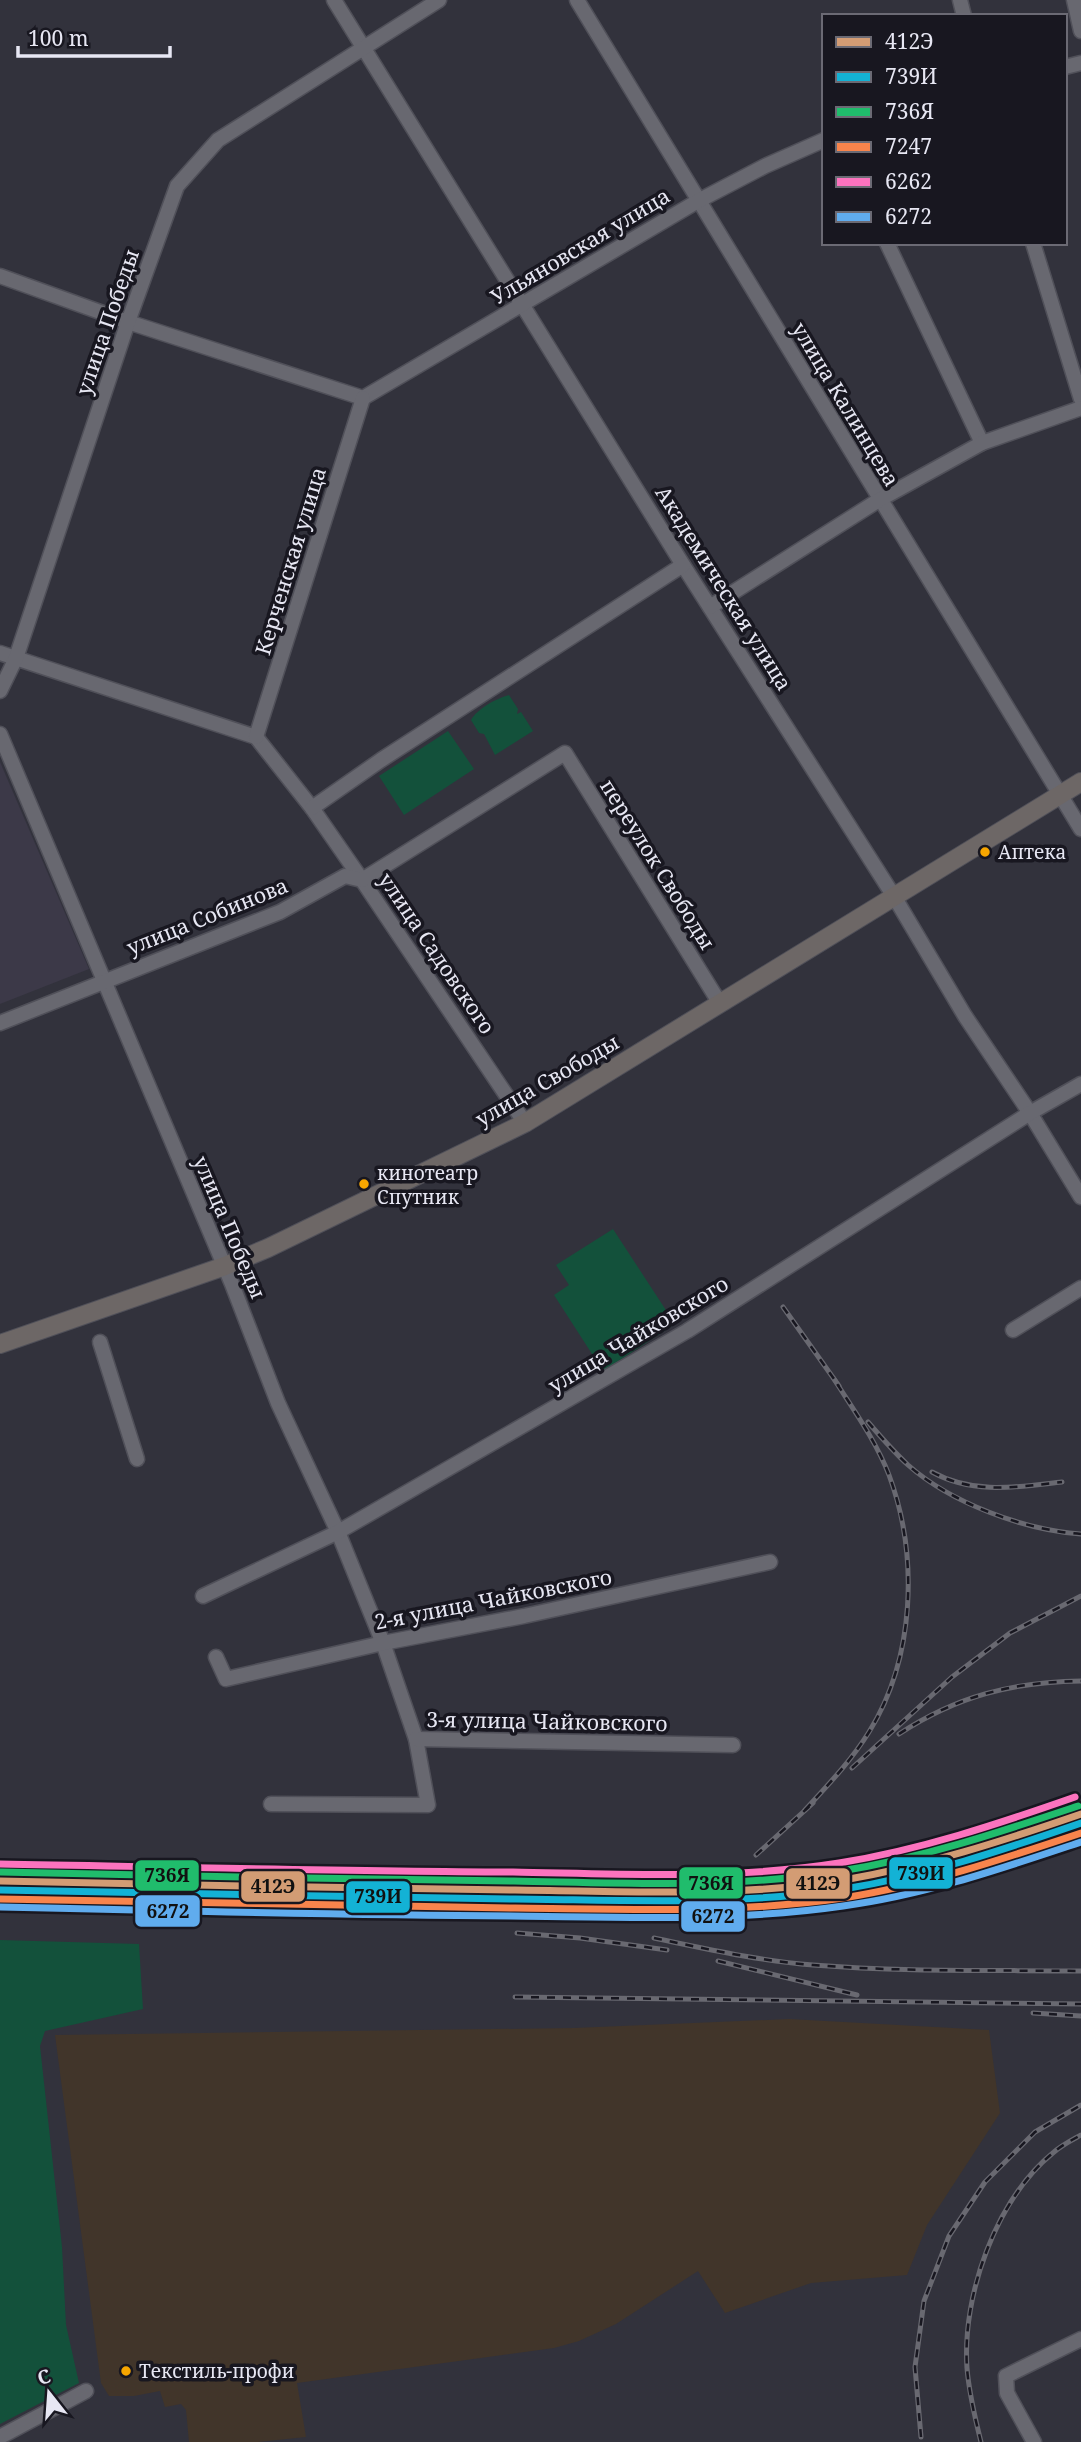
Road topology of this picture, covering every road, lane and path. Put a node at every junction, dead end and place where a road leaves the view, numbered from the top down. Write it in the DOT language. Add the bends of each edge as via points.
graph roads {
  1 [pos="334,0"];
  2 [pos="439,0"];
  3 [pos="577,0"];
  4 [pos="1074,0"];
  5 [pos="1081,31"];
  6 [pos="363,49"];
  7 [pos="822,141"];
  8 [pos="698,201"];
  9 [pos="888,245"];
  10 [pos="1034,245"];
  11 [pos="0,276"];
  12 [pos="523,305"];
  13 [pos="128,322"];
  14 [pos="363,398"];
  15 [pos="1081,398"];
  16 [pos="1081,408"];
  17 [pos="982,443"];
  18 [pos="879,500"];
  19 [pos="683,565"];
  20 [pos="710,607"];
  21 [pos="0,653"];
  22 [pos="16,658"];
  23 [pos="0,691"];
  24 [pos="0,734"];
  25 [pos="256,737"];
  26 [pos="565,752"];
  27 [pos="1081,774"];
  28 [pos="1081,782"];
  29 [pos="1060,791"];
  30 [pos="312,808"];
  31 [pos="1081,829"];
  32 [pos="362,880"];
  33 [pos="893,893"];
  34 [pos="103,980"];
  35 [pos="716,997"];
  36 [pos="0,1023"];
  37 [pos="1081,1084"];
  38 [pos="1030,1113"];
  39 [pos="523,1119"];
  40 [pos="1081,1197"];
  41 [pos="223,1261"];
  42 [pos="1081,1288"];
  43 [pos="1013,1330"];
  44 [pos="0,1335"];
  45 [pos="100,1342"];
  46 [pos="0,1344"];
  47 [pos="137,1459"];
  48 [pos="338,1532"];
  49 [pos="770,1562"];
  50 [pos="203,1596"];
  51 [pos="383,1643"];
  52 [pos="216,1657"];
  53 [pos="416,1739"];
  54 [pos="733,1745"];
  55 [pos="271,1804"];
  56 [pos="1081,2339"];
  57 [pos="86,2391"];
  58 [pos="0,2437"];
  59 [pos="1034,2442"];
  1 -- 6 [label="street, Академическая улица"];
  2 -- 6 [label="street, улица Победы"];
  3 -- 8 [label="street, улица Калинцева"];
  4 -- 5 [label="street"];
  6 -- 12 [label="street, Академическая улица"];
  6 -- 13 [label="street, улица Победы" via="218,140 177,186"];
  7 -- 8 [label="street, Ульяновская улица"];
  8 -- 12 [label="street, Ульяновская улица"];
  8 -- 18 [label="street, улица Калинцева"];
  9 -- 17 [label="street"];
  10 -- 15 [label="street"];
  11 -- 13 [label="street"];
  12 -- 14 [label="street, Ульяновская улица"];
  12 -- 19 [label="street, Академическая улица"];
  13 -- 14 [label="street"];
  13 -- 22 [label="street, улица Победы"];
  14 -- 25 [label="street, Керченская улица"];
  16 -- 17 [label="street"];
  17 -- 18 [label="street"];
  18 -- 20 [label="street"];
  18 -- 29 [label="street, улица Калинцева"];
  19 -- 20 [label="street, Академическая улица"];
  19 -- 30 [label="street"];
  20 -- 33 [label="street, Академическая улица"];
  21 -- 22 [label="street"];
  22 -- 23 [label="street, улица Победы"];
  22 -- 25 [label="street"];
  24 -- 34 [label="street, улица Победы"];
  25 -- 30 [label="street, улица Садовского"];
  26 -- 32 [label="street, улица Собинова"];
  26 -- 35 [label="street, переулок Свободы"];
  27 -- 29 [label="main road, улица Свободы"];
  28 -- 29 [label="main road, улица Свободы"];
  29 -- 31 [label="street, улица Калинцева"];
  29 -- 33 [label="main road, улица Свободы"];
  30 -- 32 [label="street, улица Садовского"];
  32 -- 34 [label="street, улица Собинова" via="345,876 280,912"];
  32 -- 39 [label="street, улица Садовского"];
  33 -- 35 [label="main road, улица Свободы"];
  33 -- 38 [label="street, Академическая улица" via="965,1016"];
  33 -- 39 [label="main road, улица Свободы"];
  34 -- 36 [label="street, улица Собинова"];
  34 -- 41 [label="street, улица Победы"];
  35 -- 39 [label="main road, улица Свободы"];
  37 -- 38 [label="street, улица Чайковского"];
  38 -- 40 [label="street, Академическая улица"];
  38 -- 48 [label="street, улица Чайковского" via="687,1331"];
  39 -- 41 [label="main road, улица Свободы" via="268,1248"];
  41 -- 44 [label="main road, улица Свободы"];
  41 -- 46 [label="main road, улица Свободы"];
  41 -- 48 [label="street, улица Победы" via="278,1403"];
  42 -- 43 [label="street"];
  45 -- 47 [label="street"];
  48 -- 50 [label="street, улица Чайковского"];
  48 -- 51 [label="street, улица Победы"];
  49 -- 51 [label="street, 2-я улица Чайковского"];
  51 -- 52 [label="street, 2-я улица Чайковского" via="226,1679"];
  51 -- 53 [label="street, улица Победы"];
  53 -- 54 [label="street, 3-я улица Чайковского"];
  53 -- 55 [label="street, 3-я улица Чайковского" via="428,1805"];
  56 -- 59 [label="street" via="1006,2376 1007,2393"];
  57 -- 58 [label="street"];
}
